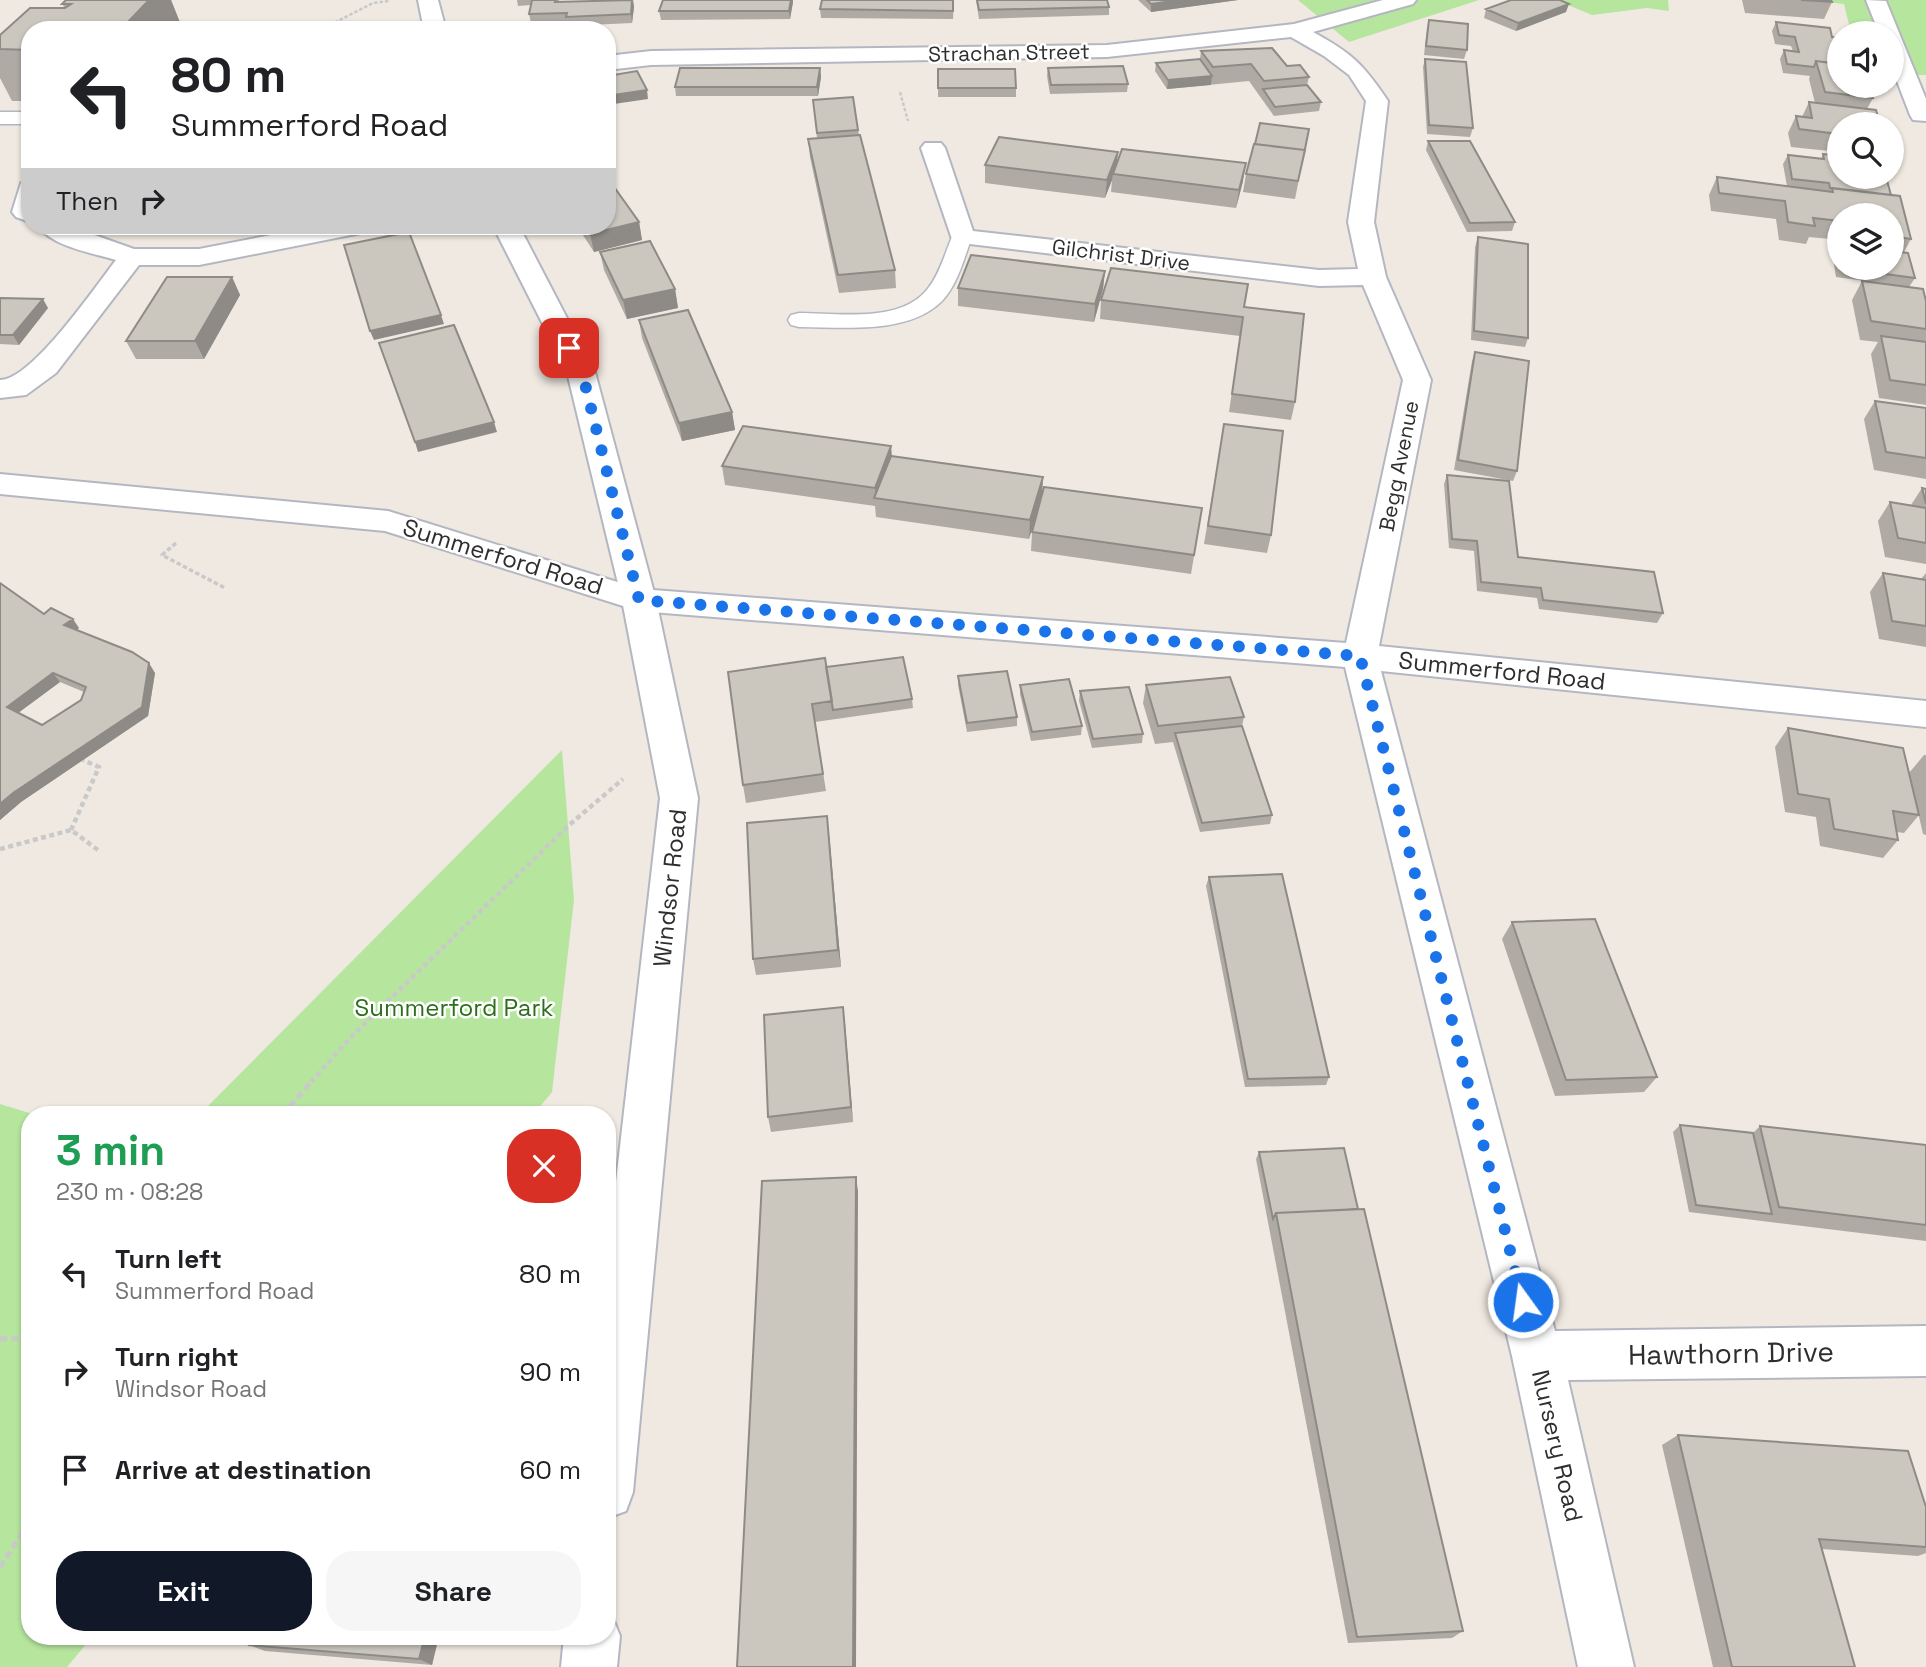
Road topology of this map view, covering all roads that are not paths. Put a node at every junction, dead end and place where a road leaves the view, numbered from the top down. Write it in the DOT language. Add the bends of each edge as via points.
graph roads {
  1 [pos="428,0"];
  2 [pos="1406,0"];
  3 [pos="1876,1"];
  4 [pos="433,21"];
  5 [pos="1884,21"];
  6 [pos="1295,30"];
  7 [pos="616,62"];
  8 [pos="1904,68"];
  9 [pos="1924,114"];
  10 [pos="0,118"];
  11 [pos="21,118"];
  12 [pos="1923,140"];
  13 [pos="933,148"];
  14 [pos="67,235"];
  15 [pos="300,235"];
  16 [pos="511,235"];
  17 [pos="961,237"];
  18 [pos="132,257"];
  19 [pos="1373,277"];
  20 [pos="799,320"];
  21 [pos="0,388"];
  22 [pos="0,484"];
  23 [pos="639,600"];
  24 [pos="1360,656"];
  25 [pos="1926,715"];
  26 [pos="1926,1351"];
  27 [pos="1537,1356"];
  28 [pos="616,1405"];
  29 [pos="591,1645"];
  30 [pos="589,1667"];
  31 [pos="1606,1667"];
  1 -- 4 [label="street"];
  2 -- 6 [label="street, Strachan Street"];
  3 -- 5 [label="street"];
  6 -- 7 [label="street, Strachan Street" via="1107,51"];
  6 -- 19 [label="street, Begg Avenue" via="1357,71 1377,101 1361,222"];
  8 -- 9 [label="street"];
  9 -- 12 [label="street"];
  10 -- 11 [label="lane"];
  13 -- 17 [label="street"];
  14 -- 18 [label="street"];
  15 -- 18 [label="street" via="199,257"];
  16 -- 23 [label="street, Windsor Road" via="582,372"];
  17 -- 19 [label="street, Gilchrist Drive" via="1319,278"];
  17 -- 20 [label="lane" via="940,288 922,306 886,318"];
  18 -- 21 [label="street" via="46,367 16,389"];
  19 -- 24 [label="street, Begg Avenue" via="1417,380"];
  22 -- 23 [label="street, Summerford Road" via="388,521"];
  23 -- 24 [label="street, Summerford Road"];
  23 -- 28 [label="street, Windsor Road" via="679,798"];
  24 -- 25 [label="street, Summerford Road"];
  24 -- 27 [label="street, Nursery Road"];
  26 -- 27 [label="street, Hawthorn Drive"];
  27 -- 31 [label="street, Nursery Road"];
  29 -- 30 [label="street"];
}
